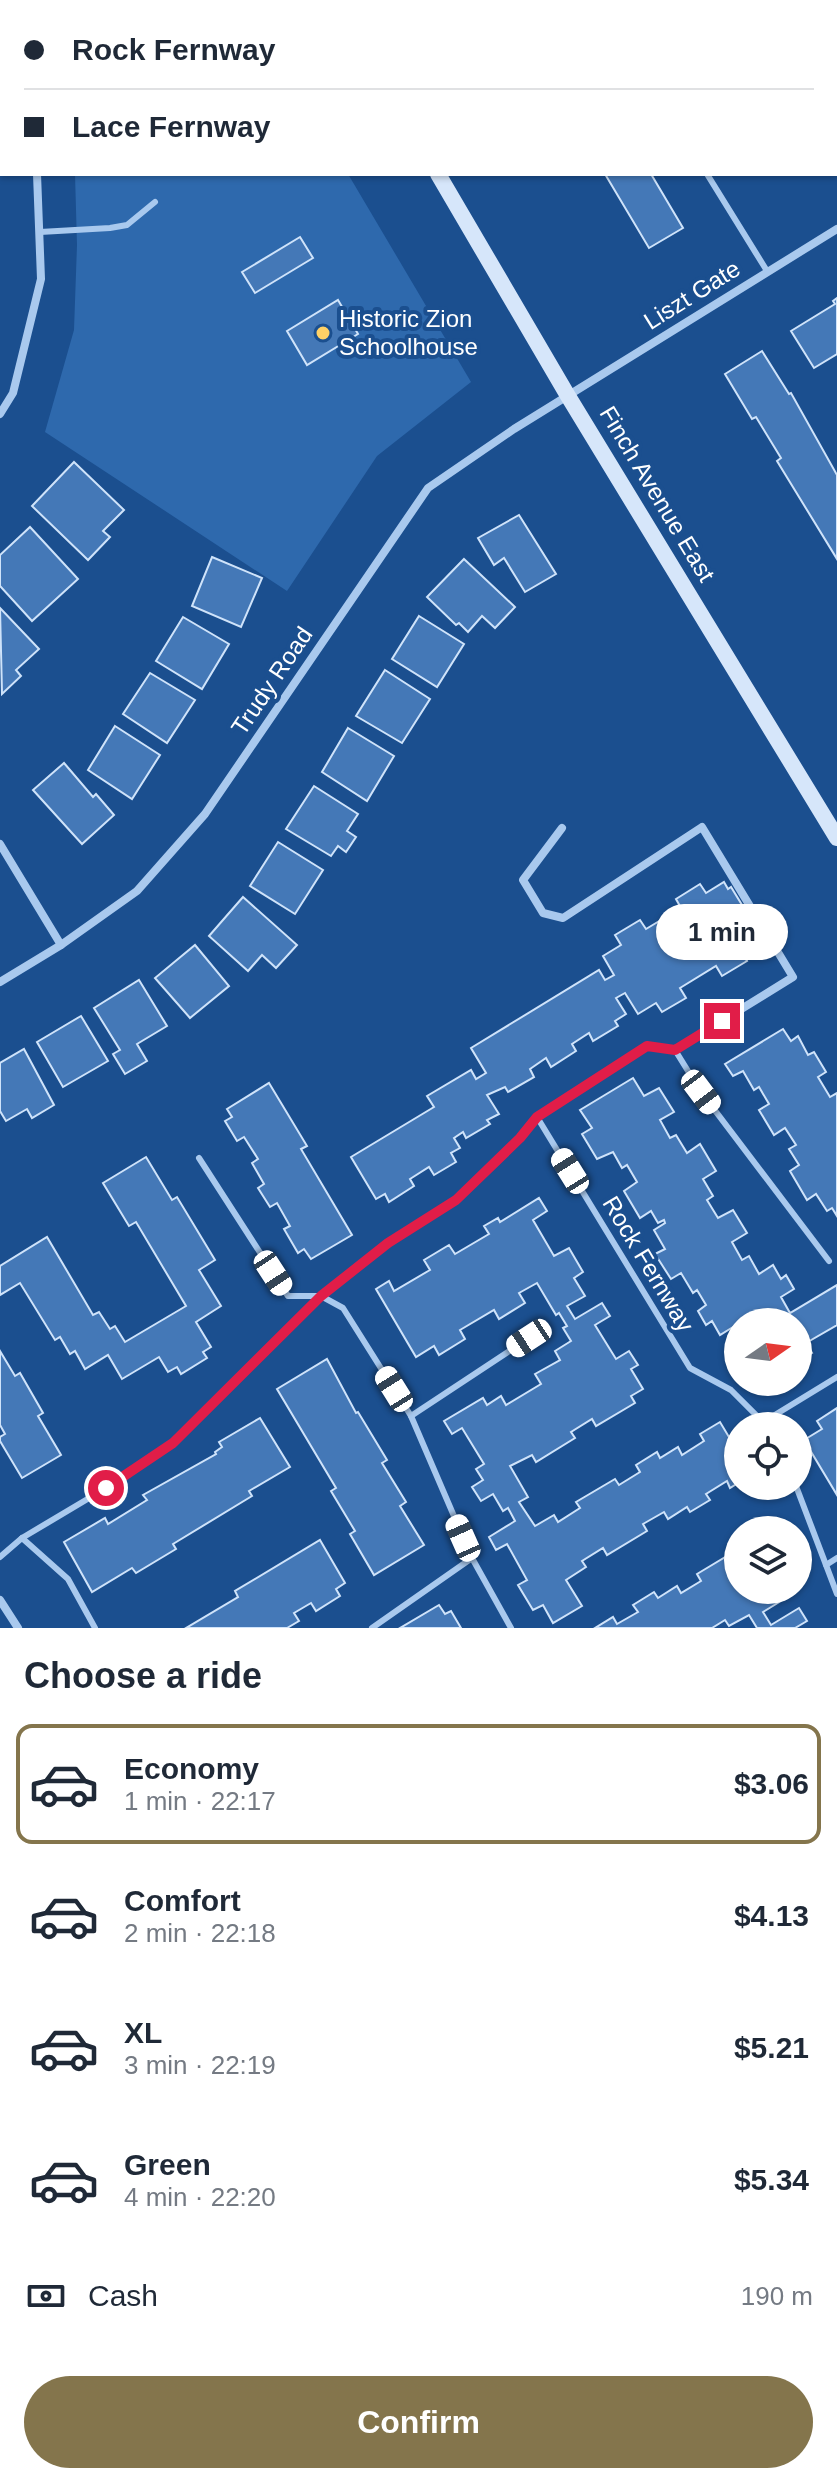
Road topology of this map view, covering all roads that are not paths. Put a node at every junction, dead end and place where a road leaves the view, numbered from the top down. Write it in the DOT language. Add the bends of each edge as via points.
graph roads {
  1 [pos="37,176"];
  2 [pos="439,176"];
  3 [pos="708,176"];
  4 [pos="155,202"];
  5 [pos="837,229"];
  6 [pos="40,232"];
  7 [pos="767,271"];
  8 [pos="568,396"];
  9 [pos="0,414"];
  10 [pos="562,828"];
  11 [pos="837,838"];
  12 [pos="0,844"];
  13 [pos="61,945"];
  14 [pos="0,982"];
  15 [pos="675,1050"];
  16 [pos="537,1117"];
  17 [pos="199,1158"];
  18 [pos="829,1261"];
  19 [pos="321,1296"];
  20 [pos="529,1338"];
  21 [pos="837,1377"];
  22 [pos="754,1412"];
  23 [pos="784,1412"];
  24 [pos="411,1416"];
  25 [pos="801,1500"];
  26 [pos="22,1538"];
  27 [pos="0,1557"];
  28 [pos="472,1558"];
  29 [pos="837,1558"];
  30 [pos="826,1565"];
  31 [pos="837,1594"];
  32 [pos="0,1600"];
  33 [pos="18,1628"];
  34 [pos="95,1628"];
  35 [pos="372,1628"];
  36 [pos="511,1628"];
  1 -- 6 [label="street"];
  2 -- 8 [label="main road, Finch Avenue East"];
  3 -- 7 [label="lane"];
  4 -- 6 [label="lane" via="127,225"];
  5 -- 7 [label="street, Liszt Gate"];
  6 -- 9 [label="street" via="41,279 13,393"];
  7 -- 8 [label="street, Liszt Gate"];
  8 -- 11 [label="main road, Finch Avenue East"];
  8 -- 13 [label="street, Trudy Road" via="428,488 205,814 137,891"];
  10 -- 15 [label="street" via="523,880 543,913 563,918 702,827 793,977"];
  12 -- 13 [label="street"];
  13 -- 14 [label="street, Trudy Road"];
  15 -- 16 [label="street" via="647,1046"];
  15 -- 18 [label="lane"];
  16 -- 19 [label="lane" via="456,1200 388,1243"];
  16 -- 22 [label="lane, Rock Fernway" via="690,1368 731,1390"];
  17 -- 19 [label="lane" via="288,1296"];
  19 -- 24 [label="lane" via="343,1308"];
  19 -- 26 [label="lane" via="173,1443"];
  20 -- 24 [label="lane"];
  21 -- 23 [label="lane"];
  24 -- 28 [label="lane"];
  25 -- 30 [label="lane"];
  26 -- 27 [label="lane"];
  26 -- 34 [label="lane" via="68,1579"];
  28 -- 35 [label="lane"];
  28 -- 36 [label="lane"];
  29 -- 30 [label="lane"];
  30 -- 31 [label="lane"];
  32 -- 33 [label="street"];
}
